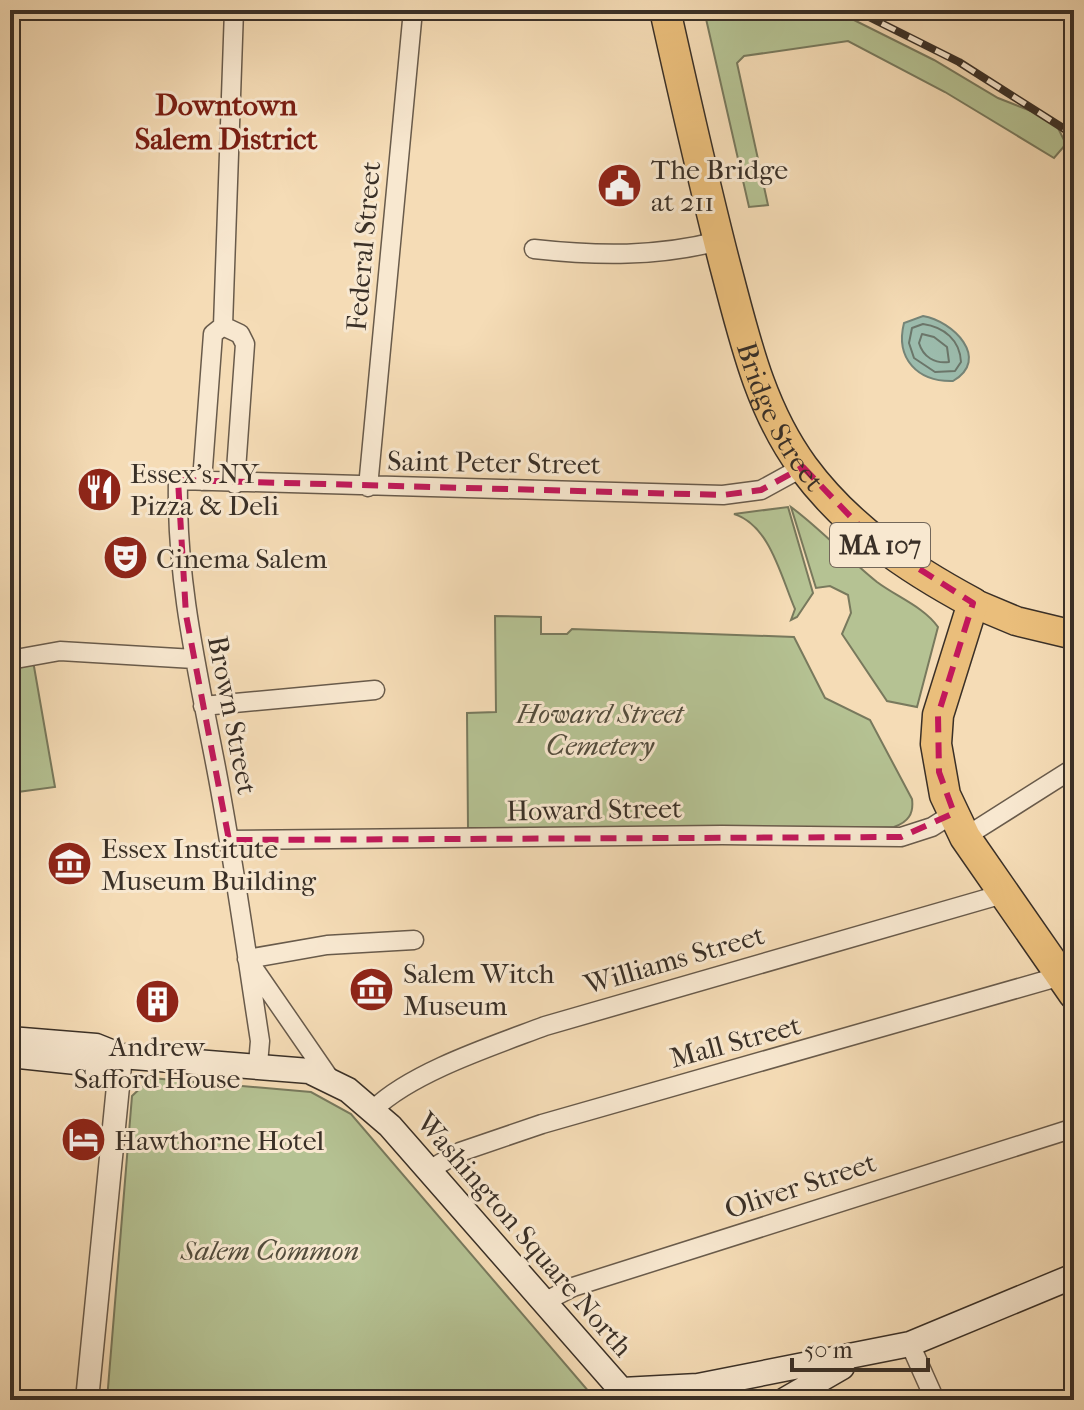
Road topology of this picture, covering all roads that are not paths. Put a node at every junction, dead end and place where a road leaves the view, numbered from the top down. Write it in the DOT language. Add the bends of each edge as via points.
graph roads {
  1 [pos="234,10"];
  2 [pos="413,10"];
  3 [pos="665,10"];
  4 [pos="719,241"];
  5 [pos="534,249"];
  6 [pos="223,326"];
  7 [pos="803,467"];
  8 [pos="178,480"];
  9 [pos="202,481"];
  10 [pos="235,484"];
  11 [pos="368,487"];
  12 [pos="973,603"];
  13 [pos="1074,635"];
  14 [pos="194,659"];
  15 [pos="10,660"];
  16 [pos="375,690"];
  17 [pos="203,706"];
  18 [pos="1074,768"];
  19 [pos="959,825"];
  20 [pos="229,840"];
  21 [pos="1003,894"];
  22 [pos="414,940"];
  23 [pos="247,959"];
  24 [pos="1067,985"];
  25 [pos="10,1039"];
  26 [pos="10,1055"];
  27 [pos="121,1056"];
  28 [pos="258,1064"];
  29 [pos="330,1079"];
  30 [pos="374,1109"];
  31 [pos="1074,1128"];
  32 [pos="429,1170"];
  33 [pos="1074,1276"];
  34 [pos="546,1301"];
  35 [pos="910,1344"];
  36 [pos="864,1354"];
  37 [pos="769,1374"];
  38 [pos="626,1395"];
  39 [pos="87,1400"];
  40 [pos="787,1400"];
  41 [pos="935,1400"];
  1 -- 6 [label="street"];
  2 -- 11 [label="street, Federal Street"];
  3 -- 4 [label="highway, Bridge Street / MA 107"];
  4 -- 5 [label="street" via="653,253"];
  4 -- 7 [label="highway, Bridge Street / MA 107" via="752,368"];
  6 -- 9 [label="street" via="213,334"];
  6 -- 10 [label="street" via="240,334 245,344"];
  7 -- 11 [label="street, Saint Peter Street" via="761,490 723,495"];
  7 -- 12 [label="highway, Bridge Street / MA 107" via="872,539"];
  8 -- 9 [label="street, Saint Peter Street"];
  8 -- 14 [label="street, Brown Street" via="176,540"];
  9 -- 10 [label="street, Saint Peter Street"];
  10 -- 11 [label="street, Saint Peter Street"];
  12 -- 13 [label="main road, MA 107" via="1016,621"];
  12 -- 19 [label="highway" via="938,715 939,772"];
  14 -- 15 [label="street" via="60,651"];
  14 -- 17 [label="street, Brown Street"];
  16 -- 17 [label="street"];
  17 -- 20 [label="street, Brown Street"];
  18 -- 19 [label="street, Howard Street"];
  19 -- 20 [label="street, Howard Street" via="901,837"];
  19 -- 21 [label="highway"];
  20 -- 23 [label="street, Brown Street"];
  21 -- 24 [label="highway"];
  21 -- 30 [label="street, Williams Street" via="545,1026 480,1050 389,1095"];
  22 -- 23 [label="street" via="327,945"];
  23 -- 28 [label="street, Brown Street" via="260,1041"];
  23 -- 29 [label="street, Brown Street"];
  24 -- 32 [label="street, Mall Street" via="542,1124 460,1152"];
  25 -- 27 [label="main road" via="96,1046"];
  26 -- 27 [label="main road" via="95,1064"];
  27 -- 28 [label="main road, Washington Square North"];
  27 -- 39 [label="street"];
  28 -- 29 [label="main road, Washington Square North"];
  29 -- 30 [label="main road, Washington Square North"];
  30 -- 32 [label="main road, Washington Square North"];
  31 -- 34 [label="street, Oliver Street" via="573,1287"];
  32 -- 34 [label="main road, Washington Square North"];
  33 -- 35 [label="main road"];
  34 -- 38 [label="main road, Washington Square North"];
  35 -- 36 [label="main road"];
  35 -- 41 [label="street"];
  36 -- 37 [label="main road"];
  36 -- 40 [label="main road"];
  37 -- 38 [label="main road"];
  37 -- 40 [label="street"];
}
